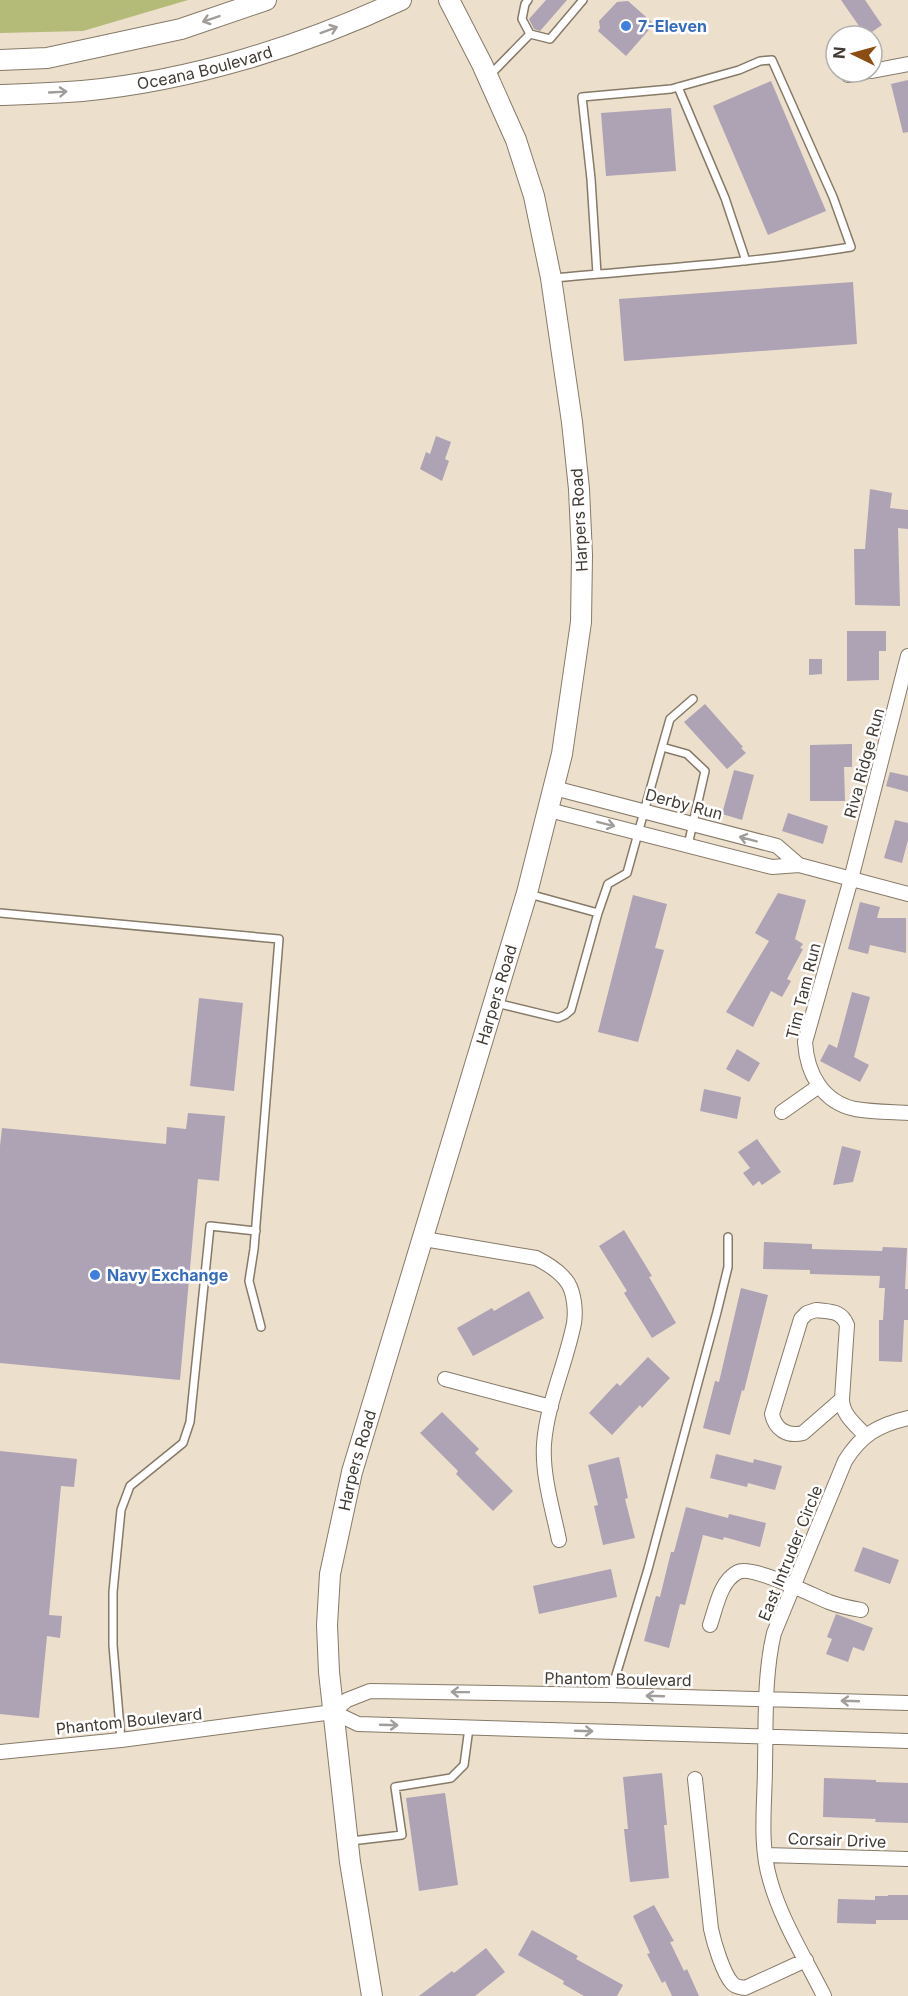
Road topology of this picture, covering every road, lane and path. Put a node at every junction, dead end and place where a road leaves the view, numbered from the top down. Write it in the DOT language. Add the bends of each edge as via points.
graph roads {
  1 [pos="266,0"];
  2 [pos="401,0"];
  3 [pos="450,0"];
  4 [pos="528,0"];
  5 [pos="583,0"];
  6 [pos="530,34"];
  7 [pos="0,60"];
  8 [pos="908,64"];
  9 [pos="884,69"];
  10 [pos="488,77"];
  11 [pos="678,87"];
  12 [pos="0,95"];
  13 [pos="746,261"];
  14 [pos="597,274"];
  15 [pos="551,278"];
  16 [pos="908,656"];
  17 [pos="693,699"];
  18 [pos="901,713"];
  19 [pos="662,747"];
  20 [pos="554,788"];
  21 [pos="549,810"];
  22 [pos="645,811"];
  23 [pos="693,824"];
  24 [pos="639,833"];
  25 [pos="688,845"];
  26 [pos="799,865"];
  27 [pos="851,879"];
  28 [pos="527,893"];
  29 [pos="908,894"];
  30 [pos="0,913"];
  31 [pos="598,913"];
  32 [pos="494,1002"];
  33 [pos="819,1086"];
  34 [pos="782,1112"];
  35 [pos="908,1113"];
  36 [pos="256,1231"];
  37 [pos="728,1237"];
  38 [pos="424,1239"];
  39 [pos="261,1327"];
  40 [pos="445,1379"];
  41 [pos="842,1399"];
  42 [pos="551,1407"];
  43 [pos="908,1418"];
  44 [pos="866,1436"];
  45 [pos="559,1540"];
  46 [pos="793,1587"];
  47 [pos="861,1610"];
  48 [pos="710,1625"];
  49 [pos="610,1695"];
  50 [pos="768,1699"];
  51 [pos="908,1703"];
  52 [pos="333,1712"];
  53 [pos="469,1728"];
  54 [pos="766,1737"];
  55 [pos="120,1740"];
  56 [pos="908,1741"];
  57 [pos="0,1752"];
  58 [pos="695,1779"];
  59 [pos="347,1842"];
  60 [pos="765,1855"];
  61 [pos="908,1859"];
  62 [pos="806,1960"];
  63 [pos="372,1996"];
  64 [pos="824,1996"];
  1 -- 7 [label="street, one-way" via="181,29 47,58"];
  12 -- 2 [label="street, Oceana Boulevard, one-way" via="82,91 182,74 284,46"];
  3 -- 10 [label="street, Harpers Road"];
  4 -- 6 [label="lane" via="522,19"];
  5 -- 6 [label="lane" via="550,39"];
  6 -- 10 [label="lane"];
  8 -- 9 [label="street"];
  10 -- 15 [label="street, Harpers Road" via="516,140 534,196"];
  11 -- 13 [label="lane" via="725,198"];
  11 -- 13 [label="lane" via="772,60 830,188 851,247"];
  11 -- 14 [label="lane" via="582,97"];
  13 -- 14 [label="lane"];
  14 -- 15 [label="lane"];
  15 -- 20 [label="street, Harpers Road" via="572,422 582,555 581,622"];
  16 -- 18 [label="street, Riva Ridge Run"];
  17 -- 19 [label="lane" via="670,719"];
  18 -- 27 [label="street, Riva Ridge Run"];
  19 -- 22 [label="lane"];
  19 -- 23 [label="lane" via="687,754 705,771"];
  20 -- 21 [label="street, Harpers Road"];
  20 -- 22 [label="street, Derby Run"];
  21 -- 24 [label="street, Derby Run, one-way"];
  21 -- 28 [label="street, Harpers Road"];
  22 -- 23 [label="street, Derby Run"];
  22 -- 24 [label="lane"];
  23 -- 25 [label="lane"];
  26 -- 23 [label="street, Derby Run, one-way" via="777,846"];
  24 -- 25 [label="street, Derby Run"];
  24 -- 31 [label="lane" via="627,873 608,884"];
  25 -- 26 [label="street, Derby Run" via="772,867"];
  26 -- 27 [label="street, Derby Run"];
  27 -- 29 [label="street, Derby Run"];
  27 -- 33 [label="street, Tim Tam Run" via="806,1033 806,1058"];
  28 -- 31 [label="lane"];
  28 -- 32 [label="street, Harpers Road"];
  30 -- 36 [label="lane" via="279,939"];
  31 -- 32 [label="lane" via="572,1010 565,1016 558,1018"];
  32 -- 38 [label="street, Harpers Road"];
  33 -- 34 [label="street"];
  33 -- 35 [label="street, Tim Tam Run" via="830,1098 855,1109"];
  36 -- 39 [label="lane" via="249,1281"];
  36 -- 55 [label="lane" via="210,1226 190,1422 183,1443 130,1486 121,1510 113,1592"];
  37 -- 49 [label="lane" via="728,1267 717,1312"];
  38 -- 42 [label="street" via="536,1257 558,1271 569,1284 574,1322"];
  38 -- 52 [label="street, Harpers Road" via="352,1472 330,1574 327,1625"];
  40 -- 42 [label="street"];
  41 -- 41 [label="street" via="847,1325 844,1317 816,1310 807,1313 797,1328 772,1414 774,1422 785,1432 803,1433"];
  41 -- 44 [label="street" via="846,1414"];
  42 -- 45 [label="street" via="544,1446"];
  43 -- 44 [label="street, East Intruder Circle" via="889,1422"];
  44 -- 46 [label="street, East Intruder Circle" via="845,1461"];
  46 -- 47 [label="street"];
  46 -- 48 [label="street" via="748,1570 735,1573 723,1589"];
  46 -- 50 [label="street, East Intruder Circle" via="774,1633"];
  50 -- 49 [label="street, Phantom Boulevard, one-way"];
  49 -- 52 [label="street, Phantom Boulevard, one-way" via="370,1691 347,1700"];
  51 -- 50 [label="street, Phantom Boulevard, one-way"];
  50 -- 54 [label="street, East Intruder Circle"];
  52 -- 53 [label="street, one-way" via="358,1724"];
  52 -- 55 [label="street, Phantom Boulevard"];
  52 -- 59 [label="street, Harpers Road"];
  53 -- 54 [label="street, one-way"];
  53 -- 59 [label="lane" via="464,1764 451,1779 395,1787 402,1835"];
  54 -- 56 [label="street"];
  54 -- 60 [label="street, East Intruder Circle"];
  55 -- 57 [label="street, Phantom Boulevard"];
  58 -- 62 [label="street" via="711,1929 731,1983 745,1988"];
  59 -- 63 [label="street, Harpers Road"];
  60 -- 61 [label="street, Corsair Drive"];
  60 -- 62 [label="street, East Intruder Circle" via="778,1904"];
  62 -- 64 [label="street, East Intruder Circle"];
}
